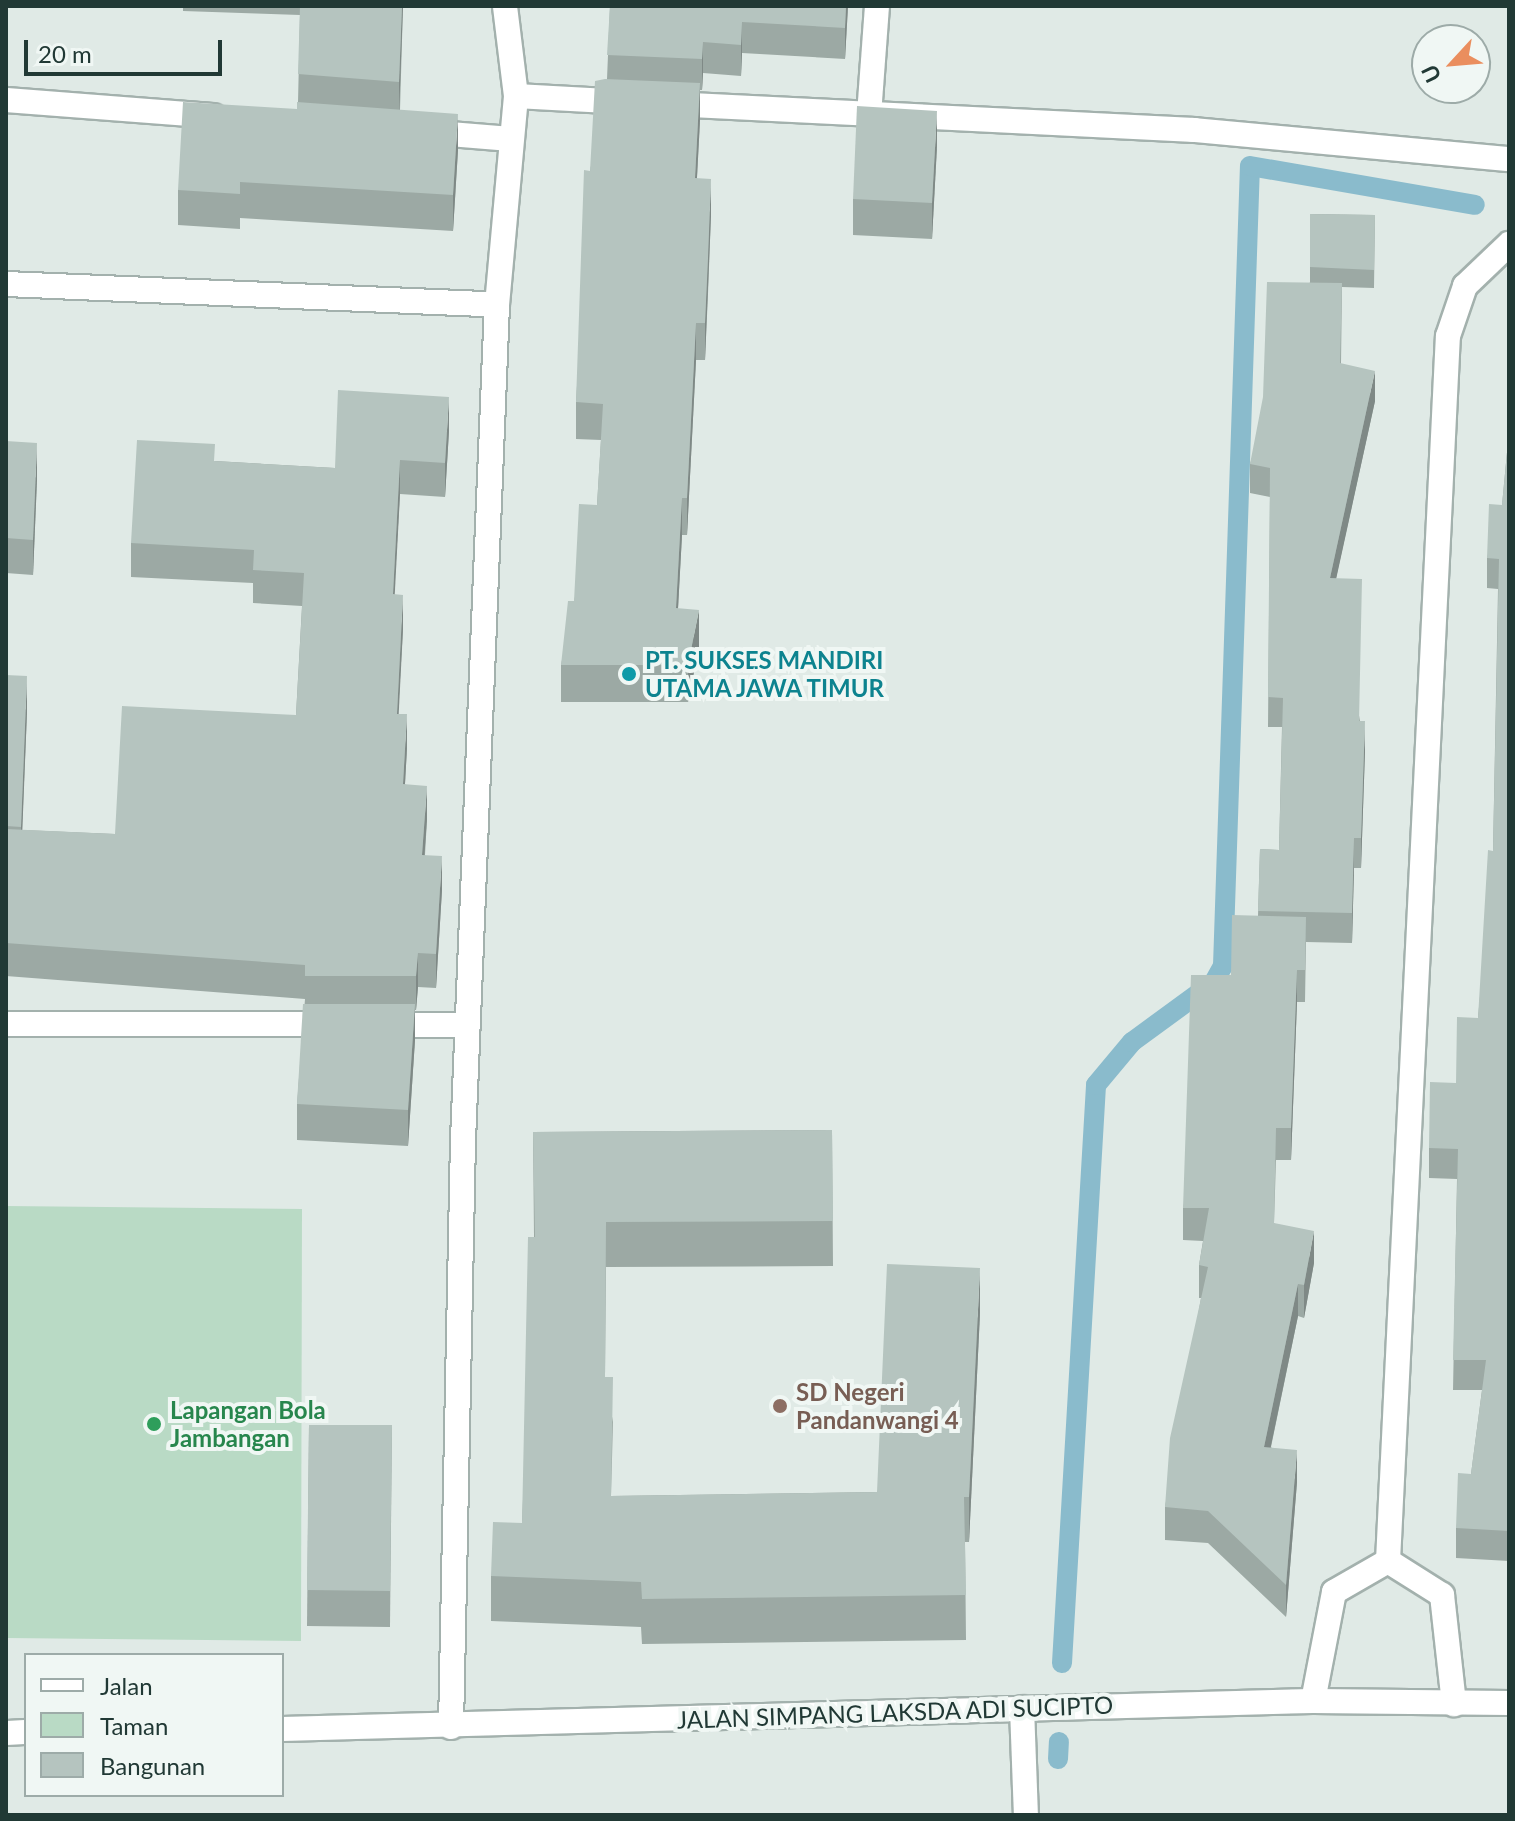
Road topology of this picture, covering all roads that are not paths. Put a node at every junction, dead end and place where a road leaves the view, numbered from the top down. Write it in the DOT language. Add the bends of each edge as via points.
graph roads {
  1 [pos="505,6"];
  2 [pos="877,6"];
  3 [pos="516,96"];
  4 [pos="6,100"];
  5 [pos="869,115"];
  6 [pos="243,118"];
  7 [pos="400,130"];
  8 [pos="511,139"];
  9 [pos="1509,159"];
  10 [pos="1509,244"];
  11 [pos="6,284"];
  12 [pos="497,305"];
  13 [pos="6,1024"];
  14 [pos="468,1025"];
  15 [pos="1388,1561"];
  16 [pos="1313,1701"];
  17 [pos="1509,1703"];
  18 [pos="1454,1704"];
  19 [pos="1022,1708"];
  20 [pos="451,1727"];
  21 [pos="284,1729"];
  22 [pos="1026,1815"];
  1 -- 3 [label="street"];
  2 -- 5 [label="street"];
  3 -- 5 [label="street"];
  3 -- 8 [label="street"];
  4 -- 6 [label="street"];
  5 -- 9 [label="street" via="1194,130"];
  7 -- 8 [label="street"];
  8 -- 12 [label="street"];
  10 -- 15 [label="street" via="1465,286 1448,336"];
  11 -- 12 [label="street"];
  12 -- 14 [label="street"];
  13 -- 14 [label="street"];
  14 -- 20 [label="street"];
  15 -- 16 [label="street" via="1334,1592"];
  15 -- 18 [label="street" via="1442,1595"];
  16 -- 18 [label="street, JALAN SIMPANG LAKSDA ADI SUCIPTO"];
  16 -- 19 [label="street, JALAN SIMPANG LAKSDA ADI SUCIPTO"];
  17 -- 18 [label="street, JALAN SIMPANG LAKSDA ADI SUCIPTO"];
  19 -- 20 [label="street, JALAN SIMPANG LAKSDA ADI SUCIPTO"];
  19 -- 22 [label="street"];
  20 -- 21 [label="street, JALAN SIMPANG LAKSDA ADI SUCIPTO"];
}
